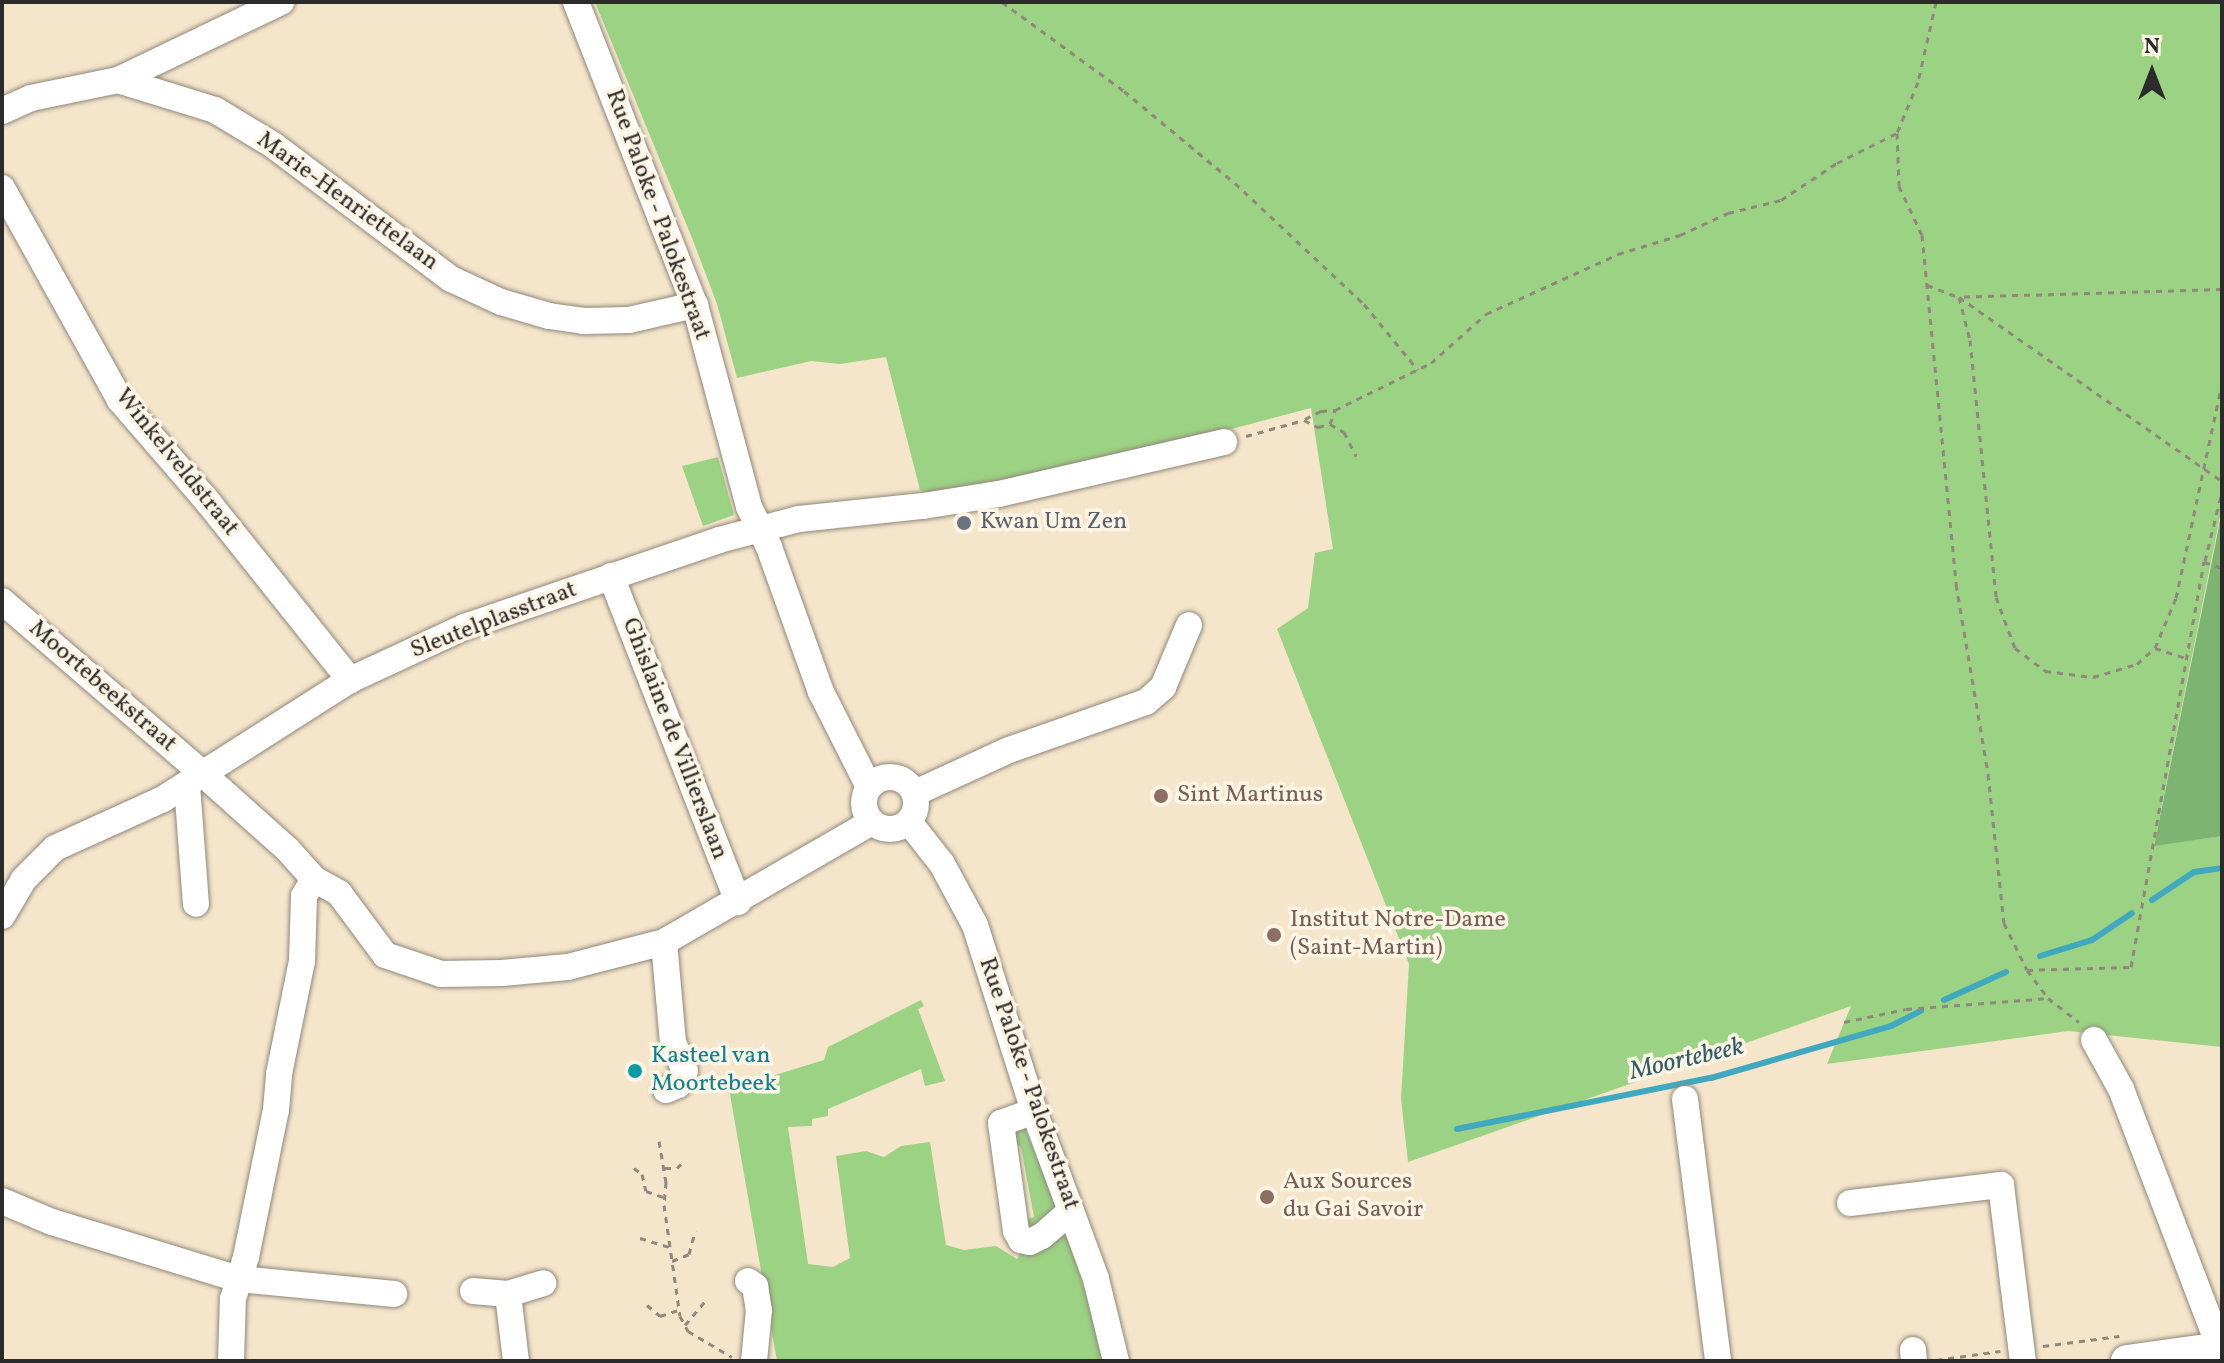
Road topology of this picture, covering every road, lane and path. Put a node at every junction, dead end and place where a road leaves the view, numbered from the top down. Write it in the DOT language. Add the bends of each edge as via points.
graph roads {
  1 [pos="281,2"];
  2 [pos="576,2"];
  3 [pos="1002,2"];
  4 [pos="1936,2"];
  5 [pos="118,80"];
  6 [pos="2,111"];
  7 [pos="1897,133"];
  8 [pos="2,188"];
  9 [pos="1927,285"];
  10 [pos="2222,289"];
  11 [pos="1959,297"];
  12 [pos="695,305"];
  13 [pos="1418,370"];
  14 [pos="2222,384"];
  15 [pos="1335,410"];
  16 [pos="1304,420"];
  17 [pos="1330,424"];
  18 [pos="1224,442"];
  19 [pos="1356,456"];
  20 [pos="2202,467"];
  21 [pos="2222,481"];
  22 [pos="2222,491"];
  23 [pos="761,529"];
  24 [pos="2204,562"];
  25 [pos="2222,568"];
  26 [pos="611,576"];
  27 [pos="2,601"];
  28 [pos="1189,625"];
  29 [pos="2155,648"];
  30 [pos="2187,658"];
  31 [pos="350,680"];
  32 [pos="1014,723"];
  33 [pos="964,771"];
  34 [pos="194,779"];
  35 [pos="869,787"];
  36 [pos="915,793"];
  37 [pos="872,822"];
  38 [pos="909,822"];
  39 [pos="314,879"];
  40 [pos="738,902"];
  41 [pos="196,904"];
  42 [pos="2,916"];
  43 [pos="664,942"];
  44 [pos="2027,970"];
  45 [pos="2048,998"];
  46 [pos="1844,1022"];
  47 [pos="2094,1040"];
  48 [pos="666,1090"];
  49 [pos="1685,1099"];
  50 [pos="1034,1111"];
  51 [pos="659,1141"];
  52 [pos="683,1162"];
  53 [pos="634,1168"];
  54 [pos="665,1168"];
  55 [pos="663,1197"];
  56 [pos="2,1201"];
  57 [pos="1850,1203"];
  58 [pos="1071,1211"];
  59 [pos="695,1231"];
  60 [pos="640,1238"];
  61 [pos="670,1247"];
  62 [pos="672,1261"];
  63 [pos="239,1279"];
  64 [pos="748,1281"];
  65 [pos="543,1283"];
  66 [pos="473,1291"];
  67 [pos="394,1294"];
  68 [pos="508,1294"];
  69 [pos="706,1300"];
  70 [pos="647,1305"];
  71 [pos="678,1310"];
  72 [pos="685,1325"];
  73 [pos="2125,1348"];
  74 [pos="2221,1350"];
  75 [pos="2022,1355"];
  76 [pos="1919,1357"];
  77 [pos="2166,1358"];
  78 [pos="231,1361"];
  79 [pos="516,1361"];
  80 [pos="738,1361"];
  81 [pos="754,1361"];
  82 [pos="1116,1361"];
  83 [pos="1718,1361"];
  1 -- 5 [label="street"];
  2 -- 12 [label="street, Rue Paloke - Palokestraat"];
  3 -- 13 [label="path" via="1124,91 1235,183 1364,304"];
  4 -- 7 [label="path" via="1918,82"];
  5 -- 6 [label="street, Marie-Henriettelaan" via="31,98"];
  5 -- 12 [label="street, Marie-Henriettelaan" via="215,110 273,145 451,279 501,302 584,321 629,320"];
  7 -- 9 [label="path" via="1899,186 1922,235"];
  7 -- 13 [label="path" via="1781,200 1728,213 1618,254 1486,314"];
  8 -- 31 [label="street, Winkelveldstraat" via="120,400"];
  9 -- 11 [label="path"];
  9 -- 44 [label="path" via="1956,584 1988,774 2004,923"];
  10 -- 11 [label="path"];
  11 -- 20 [label="path"];
  11 -- 29 [label="path" via="1970,340 1996,597 2015,648 2045,671 2093,677 2137,664"];
  12 -- 23 [label="street, Rue Paloke - Palokestraat" via="745,494"];
  13 -- 15 [label="path"];
  14 -- 20 [label="path"];
  15 -- 16 [label="path"];
  15 -- 17 [label="path"];
  16 -- 17 [label="path" via="1318,427"];
  16 -- 18 [label="path"];
  17 -- 19 [label="path" via="1344,432"];
  18 -- 23 [label="street, Sleutelplasstraat" via="999,494 799,519"];
  20 -- 21 [label="path"];
  20 -- 29 [label="path" via="2176,598"];
  22 -- 24 [label="path"];
  23 -- 26 [label="street, Sleutelplasstraat"];
  23 -- 35 [label="street, Rue Paloke - Palokestraat" via="821,692"];
  24 -- 25 [label="path"];
  24 -- 30 [label="path"];
  26 -- 31 [label="street, Sleutelplasstraat" via="464,627"];
  26 -- 40 [label="street, Ghislaine de Villierslaan"];
  27 -- 34 [label="street, Moortebeekstraat"];
  28 -- 33 [label="street" via="1163,687 1146,702"];
  29 -- 30 [label="path"];
  30 -- 44 [label="path" via="2131,967"];
  31 -- 34 [label="street, Sleutelplasstraat"];
  32 -- 33 [label="street" via="1012,735 973,755"];
  33 -- 36 [label="street"];
  34 -- 39 [label="street, Moortebeekstraat" via="288,850"];
  34 -- 41 [label="street"];
  34 -- 42 [label="street, Sleutelplasstraat" via="55,848 24,879"];
  35 -- 36 [label="street" via="894,777"];
  35 -- 37 [label="street, Rue Paloke - Palokestraat" via="864,805"];
  36 -- 38 [label="street" via="915,813"];
  37 -- 38 [label="street" via="886,829"];
  37 -- 40 [label="street, Moortebeekstraat"];
  38 -- 50 [label="street, Rue Paloke - Palokestraat" via="942,864 975,925"];
  39 -- 43 [label="street, Moortebeekstraat" via="339,893 385,955 441,974 568,967"];
  39 -- 63 [label="street" via="304,896 302,961"];
  40 -- 43 [label="street, Moortebeekstraat"];
  43 -- 48 [label="street" via="673,1042 685,1071 678,1085"];
  44 -- 45 [label="path"];
  45 -- 46 [label="path" via="1906,1009"];
  45 -- 47 [label="path"];
  47 -- 74 [label="street" via="2121,1089"];
  49 -- 83 [label="street"];
  50 -- 58 [label="street, Rue Paloke - Palokestraat"];
  50 -- 58 [label="street" via="1001,1123 1016,1231 1030,1242"];
  51 -- 54 [label="path"];
  52 -- 54 [label="path"];
  53 -- 55 [label="path" via="642,1174 646,1191"];
  54 -- 55 [label="path"];
  55 -- 61 [label="path"];
  56 -- 63 [label="street" via="52,1222"];
  57 -- 75 [label="street" via="2001,1185"];
  58 -- 82 [label="street, Rue Paloke - Palokestraat" via="1096,1279"];
  59 -- 62 [label="path" via="689,1254"];
  60 -- 61 [label="path"];
  61 -- 62 [label="path"];
  62 -- 71 [label="path"];
  63 -- 67 [label="street"];
  63 -- 78 [label="street" via="233,1299"];
  64 -- 81 [label="street" via="755,1286 759,1310"];
  65 -- 68 [label="street"];
  66 -- 68 [label="street"];
  68 -- 79 [label="street"];
  69 -- 72 [label="path"];
  70 -- 71 [label="path" via="660,1316"];
  71 -- 72 [label="path"];
  72 -- 80 [label="path"];
  73 -- 75 [label="path"];
  73 -- 77 [label="main road"];
  74 -- 77 [label="main road"];
  75 -- 76 [label="path"];
}
